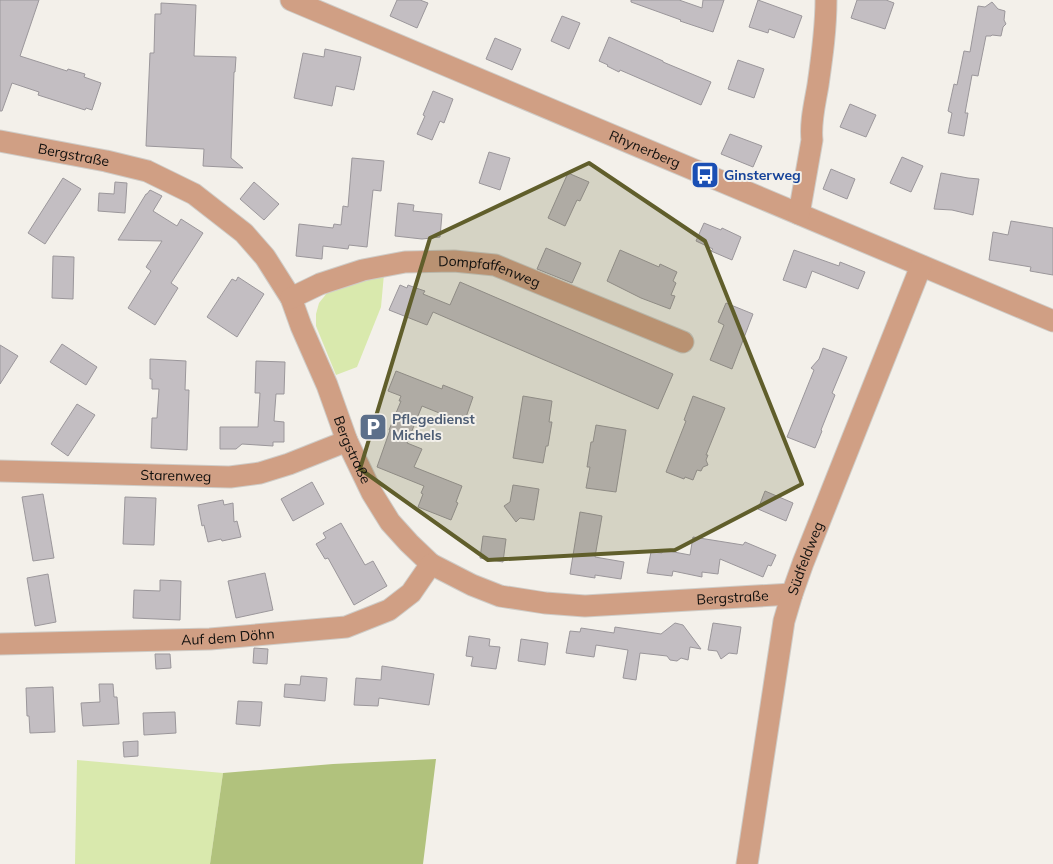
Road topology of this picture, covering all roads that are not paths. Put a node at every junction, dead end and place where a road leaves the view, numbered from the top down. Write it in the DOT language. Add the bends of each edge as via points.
graph roads {
  1 [pos="291,0"];
  2 [pos="826,0"];
  3 [pos="0,141"];
  4 [pos="799,214"];
  5 [pos="921,266"];
  6 [pos="291,298"];
  7 [pos="1053,321"];
  8 [pos="683,342"];
  9 [pos="347,441"];
  10 [pos="0,471"];
  11 [pos="431,564"];
  12 [pos="792,594"];
  13 [pos="0,644"];
  14 [pos="747,864"];
  1 -- 4 [label="street, Rhynerberg"];
  2 -- 4 [label="street" via="812,140"];
  3 -- 6 [label="street, Bergstraße" via="148,171 194,194 244,233 265,257"];
  4 -- 5 [label="street, Rhynerberg"];
  5 -- 7 [label="street, Rhynerberg"];
  5 -- 12 [label="street, Südfeldweg"];
  6 -- 8 [label="street, Dompfaffenweg" via="320,284 363,270 405,262 454,261 495,265"];
  6 -- 9 [label="street, Bergstraße"];
  9 -- 10 [label="street, Starenweg" via="275,469 230,477"];
  9 -- 11 [label="street, Bergstraße" via="390,522"];
  11 -- 12 [label="street, Bergstraße" via="500,596 545,603 585,606"];
  11 -- 13 [label="street, Auf dem Döhn" via="411,593 389,610 346,626 210,639"];
  12 -- 14 [label="street, Südfeldweg" via="784,621"];
}
